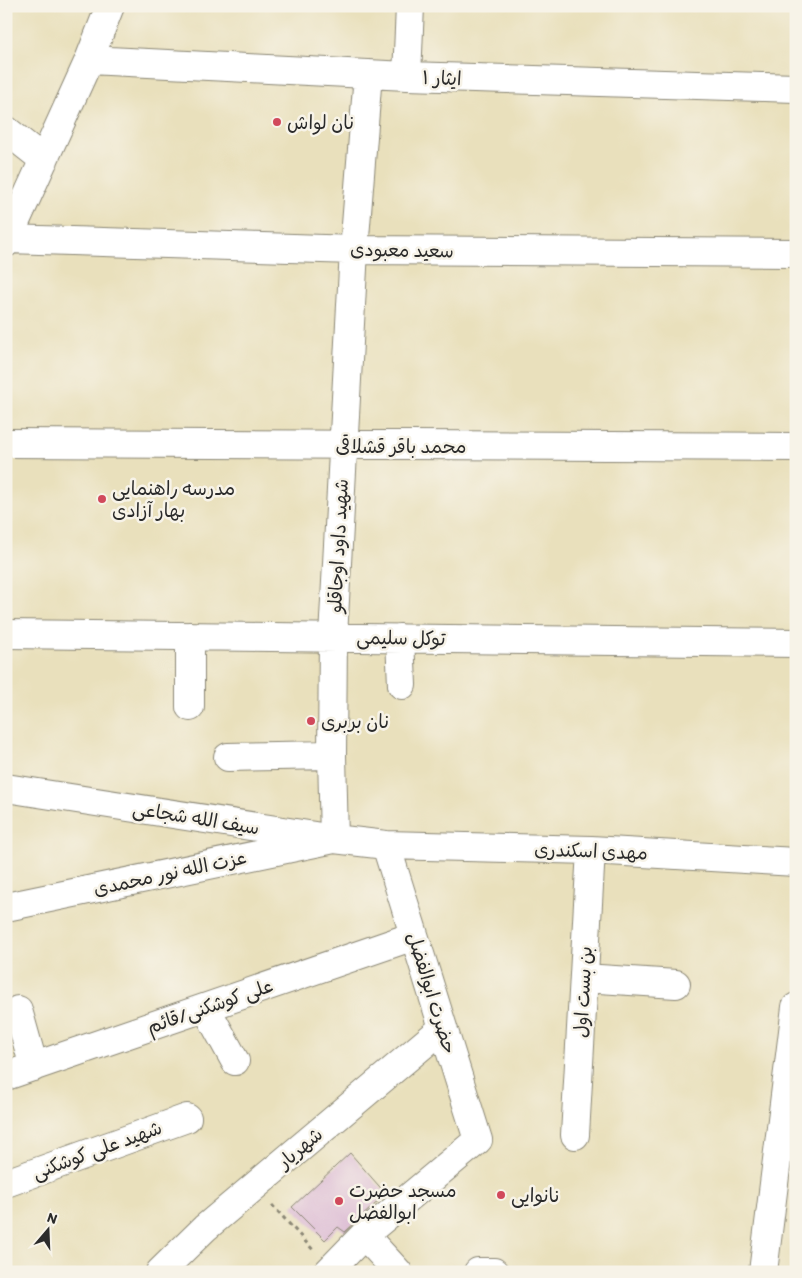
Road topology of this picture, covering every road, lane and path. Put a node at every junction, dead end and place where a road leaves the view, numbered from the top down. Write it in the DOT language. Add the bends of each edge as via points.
graph roads {
  1 [pos="110,6"];
  2 [pos="410,6"];
  3 [pos="89,60"];
  4 [pos="368,74"];
  5 [pos="407,76"];
  6 [pos="796,88"];
  7 [pos="6,130"];
  8 [pos="44,160"];
  9 [pos="7,241"];
  10 [pos="354,250"];
  11 [pos="796,253"];
  12 [pos="6,442"];
  13 [pos="343,445"];
  14 [pos="796,447"];
  15 [pos="6,634"];
  16 [pos="190,636"];
  17 [pos="333,637"];
  18 [pos="400,638"];
  19 [pos="796,643"];
  20 [pos="402,685"];
  21 [pos="190,707"];
  22 [pos="332,755"];
  23 [pos="228,757"];
  24 [pos="6,788"];
  25 [pos="334,839"];
  26 [pos="386,845"];
  27 [pos="590,850"];
  28 [pos="796,862"];
  29 [pos="6,907"];
  30 [pos="414,936"];
  31 [pos="584,978"];
  32 [pos="676,984"];
  33 [pos="796,1007"];
  34 [pos="206,1008"];
  35 [pos="18,1010"];
  36 [pos="443,1028"];
  37 [pos="236,1061"];
  38 [pos="34,1066"];
  39 [pos="6,1076"];
  40 [pos="188,1118"];
  41 [pos="575,1134"];
  42 [pos="6,1183"];
  43 [pos="255,1186"];
  44 [pos="364,1235"];
  45 [pos="163,1271"];
  46 [pos="329,1271"];
  47 [pos="398,1272"];
  48 [pos="478,1272"];
  49 [pos="494,1272"];
  50 [pos="763,1272"];
  1 -- 3 [label="street"];
  2 -- 5 [label="street"];
  3 -- 4 [label="street, ایثار ۱"];
  3 -- 8 [label="street"];
  4 -- 5 [label="street, ایثار ۱"];
  4 -- 10 [label="street, شهید داود اوجاقلو"];
  5 -- 6 [label="street, ایثار ۱"];
  7 -- 8 [label="street"];
  8 -- 9 [label="street"];
  9 -- 10 [label="street, سعید معبودی"];
  10 -- 11 [label="street, سعید معبودی"];
  10 -- 13 [label="street, شهید داود اوجاقلو"];
  12 -- 13 [label="street, محمد باقر قشلاقی"];
  13 -- 14 [label="street, محمد باقر قشلاقی"];
  13 -- 17 [label="street, شهید داود اوجاقلو"];
  15 -- 16 [label="street, توکل سلیمی"];
  16 -- 17 [label="street, توکل سلیمی"];
  16 -- 21 [label="street"];
  17 -- 18 [label="street, توکل سلیمی"];
  17 -- 22 [label="street, شهید داود اوجاقلو"];
  18 -- 19 [label="street, توکل سلیمی"];
  18 -- 20 [label="street"];
  22 -- 23 [label="street"];
  22 -- 25 [label="street, شهید داود اوجاقلو"];
  24 -- 25 [label="street, سیف الله شجاعی"];
  25 -- 26 [label="street, سیف الله شجاعی"];
  25 -- 29 [label="street, عزت الله نور محمدی"];
  26 -- 27 [label="street, مهدی اسکندری"];
  26 -- 30 [label="street, حضرت ابوالفضل"];
  27 -- 28 [label="street, مهدی اسکندری"];
  27 -- 31 [label="street, بن بست اول"];
  30 -- 34 [label="street, علی کوشکنی/قائم"];
  30 -- 36 [label="street, حضرت ابوالفضل"];
  31 -- 32 [label="street"];
  31 -- 41 [label="street, بن بست اول"];
  33 -- 50 [label="street"];
  34 -- 37 [label="street"];
  34 -- 38 [label="street, علی کوشکنی/قائم"];
  35 -- 38 [label="street"];
  36 -- 43 [label="street, شهریار"];
  36 -- 44 [label="street, حضرت ابوالفضل" via="478,1140"];
  38 -- 39 [label="street, علی کوشکنی/قائم"];
  40 -- 42 [label="street, شهید علی کوشکنی"];
  43 -- 45 [label="street, شهریار" via="205,1228"];
  43 -- 46 [label="path"];
  44 -- 46 [label="street"];
  44 -- 47 [label="street"];
  48 -- 49 [label="street"];
}
